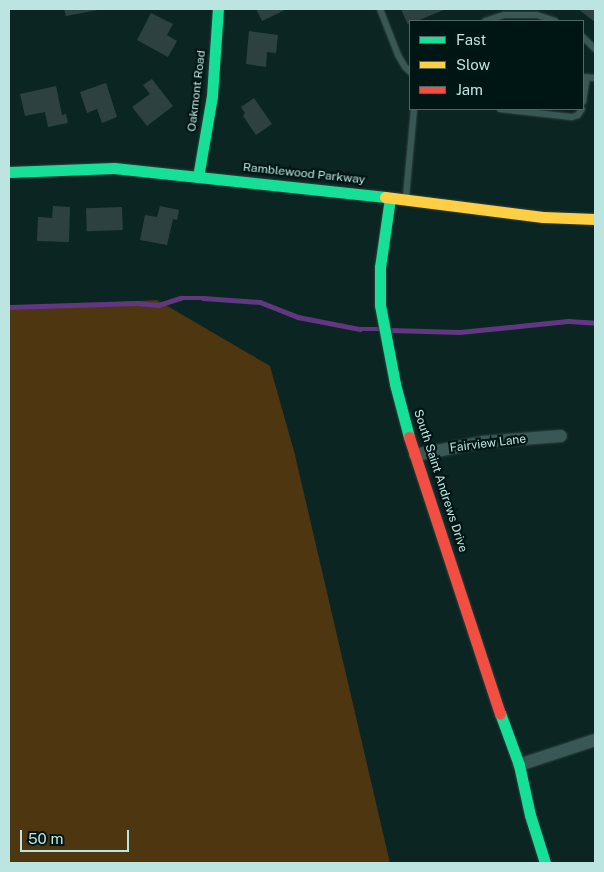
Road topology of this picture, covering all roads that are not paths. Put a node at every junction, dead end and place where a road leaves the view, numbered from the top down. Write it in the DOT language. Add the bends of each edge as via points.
graph roads {
  1 [pos="218,9"];
  2 [pos="380,9"];
  3 [pos="488,20"];
  4 [pos="552,20"];
  5 [pos="584,38"];
  6 [pos="595,48"];
  7 [pos="409,71"];
  8 [pos="585,77"];
  9 [pos="595,78"];
  10 [pos="584,90"];
  11 [pos="414,110"];
  12 [pos="509,110"];
  13 [pos="581,110"];
  14 [pos="9,172"];
  15 [pos="198,177"];
  16 [pos="390,198"];
  17 [pos="406,200"];
  18 [pos="595,219"];
  19 [pos="561,436"];
  20 [pos="415,455"];
  21 [pos="595,740"];
  22 [pos="519,765"];
  23 [pos="545,863"];
  1 -- 15 [label="street, Oakmont Road" via="212,96"];
  2 -- 7 [label="lane" via="398,55"];
  3 -- 4 [label="lane" via="504,15 537,15"];
  5 -- 6 [label="lane"];
  8 -- 9 [label="lane"];
  8 -- 10 [label="lane"];
  11 -- 17 [label="lane"];
  12 -- 13 [label="lane" via="572,117"];
  14 -- 15 [label="street, Ramblewood Parkway" via="114,168"];
  15 -- 16 [label="street, Ramblewood Parkway"];
  16 -- 17 [label="street, Ramblewood Parkway"];
  16 -- 20 [label="street, South Saint Andrews Drive" via="380,267 380,304 395,384"];
  17 -- 18 [label="street, Ramblewood Parkway" via="543,217"];
  19 -- 20 [label="street, Fairview Lane" via="483,442"];
  20 -- 22 [label="street, South Saint Andrews Drive"];
  21 -- 22 [label="street"];
  22 -- 23 [label="street, South Saint Andrews Drive"];
}
